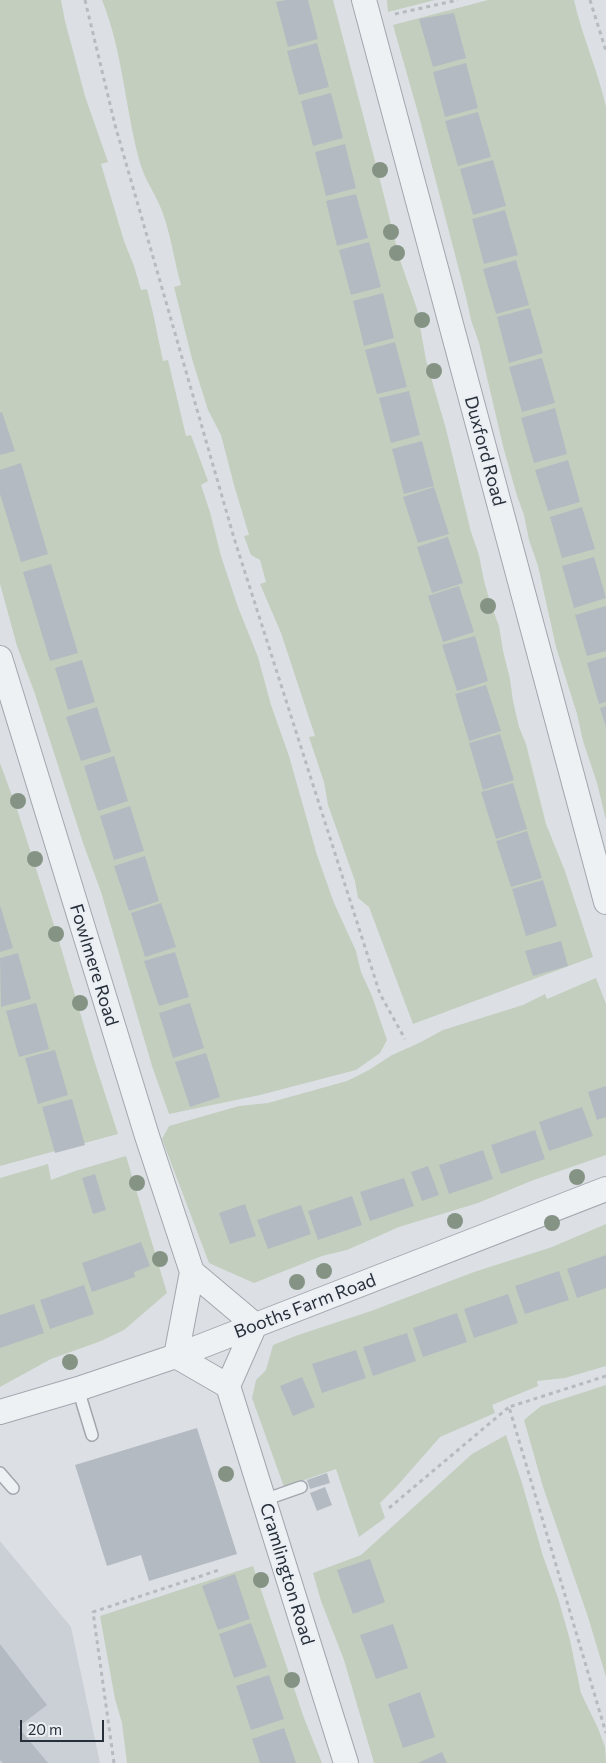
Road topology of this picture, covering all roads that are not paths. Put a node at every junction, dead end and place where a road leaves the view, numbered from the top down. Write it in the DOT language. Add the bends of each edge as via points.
graph roads {
  1 [pos="367,10"];
  2 [pos="0,658"];
  3 [pos="606,902"];
  4 [pos="606,1189"];
  5 [pos="192,1272"];
  6 [pos="255,1325"];
  7 [pos="176,1356"];
  8 [pos="228,1386"];
  9 [pos="78,1389"];
  10 [pos="0,1412"];
  11 [pos="92,1434"];
  12 [pos="0,1473"];
  13 [pos="302,1487"];
  14 [pos="13,1488"];
  15 [pos="264,1500"];
  16 [pos="346,1763"];
  1 -- 3 [label="street, Duxford Road"];
  2 -- 5 [label="street, Fowlmere Road"];
  4 -- 6 [label="street, Booths Farm Road"];
  5 -- 6 [label="street"];
  5 -- 7 [label="street, Fowlmere Road"];
  6 -- 7 [label="street, Booths Farm Road"];
  6 -- 8 [label="street"];
  7 -- 8 [label="street"];
  7 -- 9 [label="street, Booths Farm Road"];
  8 -- 15 [label="street, Cramlington Road"];
  9 -- 10 [label="street, Booths Farm Road"];
  9 -- 11 [label="lane"];
  12 -- 14 [label="lane"];
  13 -- 15 [label="lane"];
  15 -- 16 [label="street, Cramlington Road"];
}
